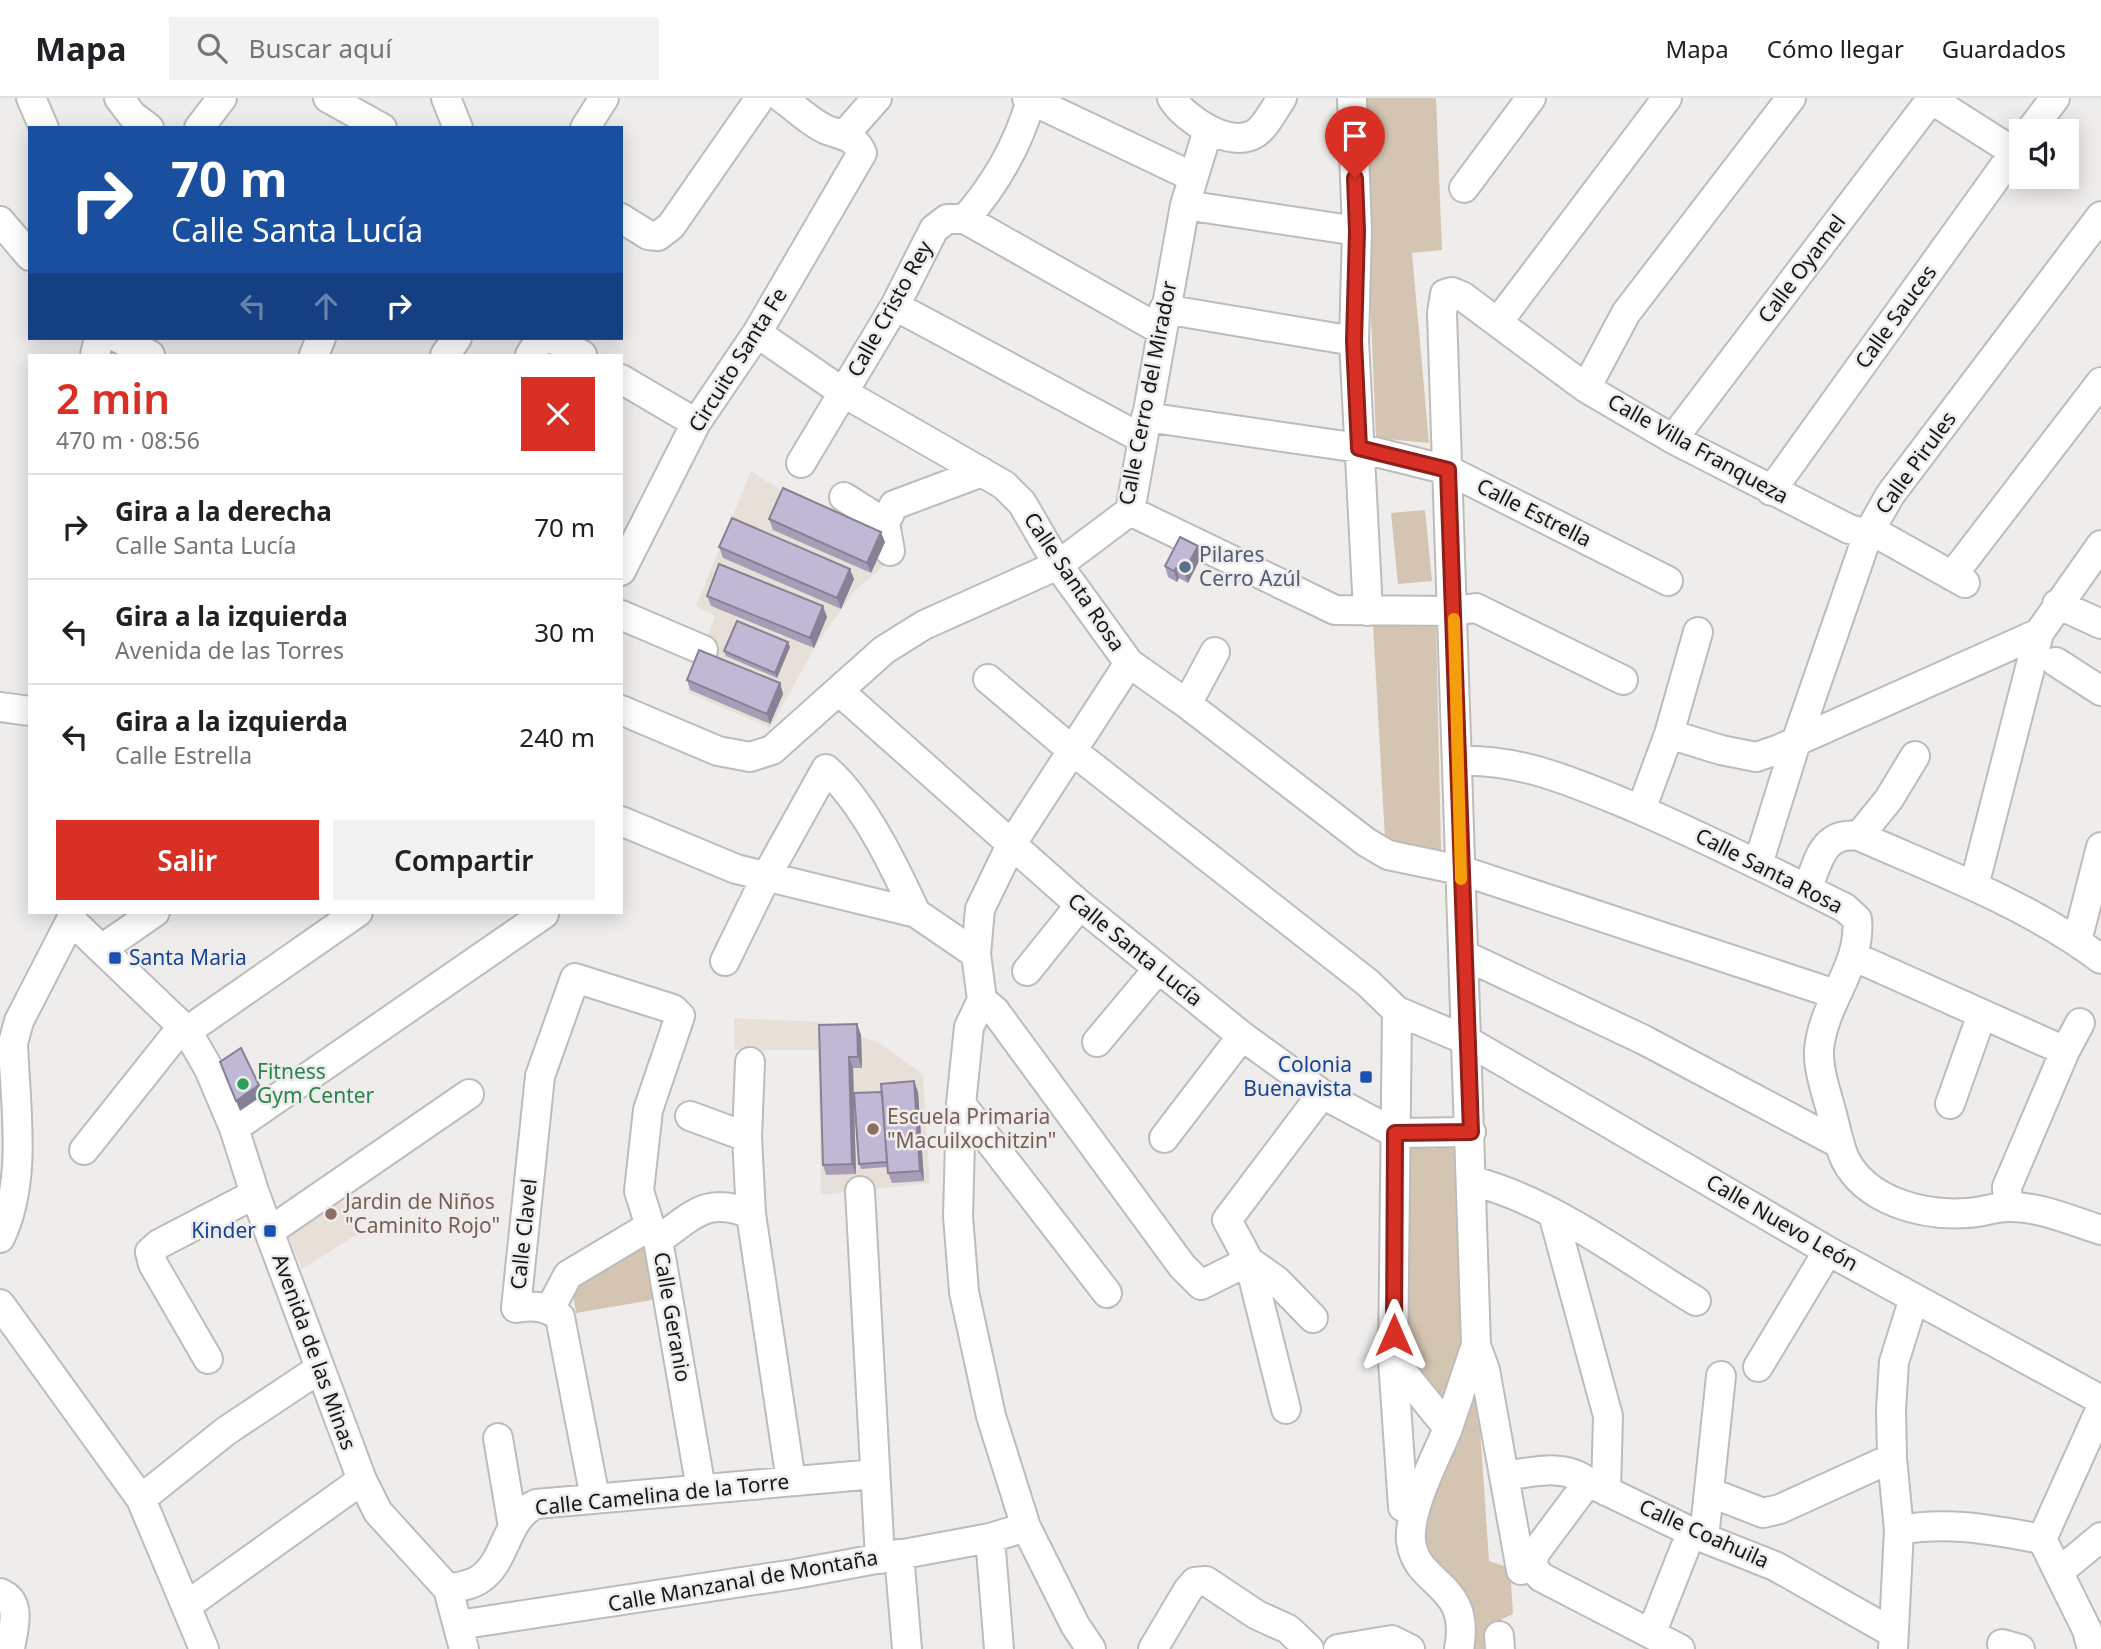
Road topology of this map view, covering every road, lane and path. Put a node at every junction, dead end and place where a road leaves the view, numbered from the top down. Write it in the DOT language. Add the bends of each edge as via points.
graph roads {
  1 [pos="31,98"];
  2 [pos="118,98"];
  3 [pos="222,98"];
  4 [pos="328,98"];
  5 [pos="446,98"];
  6 [pos="604,98"];
  7 [pos="760,98"];
  8 [pos="782,98"];
  9 [pos="877,98"];
  10 [pos="1171,98"];
  11 [pos="1282,98"];
  12 [pos="1352,98"];
  13 [pos="1531,98"];
  14 [pos="1667,98"];
  15 [pos="1791,98"];
  16 [pos="1931,98"];
  17 [pos="2055,98"];
  18 [pos="1029,99"];
  19 [pos="2039,119"];
  20 [pos="43,126"];
  21 [pos="146,126"];
  22 [pos="201,126"];
  23 [pos="378,126"];
  24 [pos="457,126"];
  25 [pos="586,126"];
  26 [pos="1208,130"];
  27 [pos="2009,136"];
  28 [pos="854,144"];
  29 [pos="2009,160"];
  30 [pos="1193,177"];
  31 [pos="1464,188"];
  32 [pos="1185,205"];
  33 [pos="2101,216"];
  34 [pos="623,219"];
  35 [pos="965,219"];
  36 [pos="0,222"];
  37 [pos="1357,231"];
  38 [pos="28,254"];
  39 [pos="895,306"];
  40 [pos="1163,320"];
  41 [pos="1498,322"];
  42 [pos="757,333"];
  43 [pos="122,340"];
  44 [pos="556,340"];
  45 [pos="1354,341"];
  46 [pos="148,354"];
  47 [pos="580,354"];
  48 [pos="623,380"];
  49 [pos="2101,382"];
  50 [pos="1586,387"];
  51 [pos="844,393"];
  52 [pos="696,423"];
  53 [pos="1144,427"];
  54 [pos="1673,439"];
  55 [pos="1359,448"];
  56 [pos="801,463"];
  57 [pos="1448,470"];
  58 [pos="982,472"];
  59 [pos="1771,491"];
  60 [pos="844,497"];
  61 [pos="1130,511"];
  62 [pos="886,523"];
  63 [pos="1868,534"];
  64 [pos="2101,545"];
  65 [pos="890,551"];
  66 [pos="1058,565"];
  67 [pos="623,567"];
  68 [pos="1668,581"];
  69 [pos="2057,604"];
  70 [pos="1368,611"];
  71 [pos="1454,611"];
  72 [pos="623,616"];
  73 [pos="2101,624"];
  74 [pos="1698,632"];
  75 [pos="2039,633"];
  76 [pos="703,650"];
  77 [pos="1214,652"];
  78 [pos="2056,662"];
  79 [pos="1129,663"];
  80 [pos="988,679"];
  81 [pos="1623,680"];
  82 [pos="839,691"];
  83 [pos="2101,691"];
  84 [pos="1187,704"];
  85 [pos="0,707"];
  86 [pos="28,711"];
  87 [pos="623,711"];
  88 [pos="1669,734"];
  89 [pos="1797,739"];
  90 [pos="1074,752"];
  91 [pos="1915,756"];
  92 [pos="1457,761"];
  93 [pos="1641,810"];
  94 [pos="623,822"];
  95 [pos="1851,835"];
  96 [pos="1011,845"];
  97 [pos="2101,847"];
  98 [pos="1758,864"];
  99 [pos="1460,870"];
  100 [pos="767,875"];
  101 [pos="1974,886"];
  102 [pos="1807,889"];
  103 [pos="1080,905"];
  104 [pos="152,914"];
  105 [pos="355,914"];
  106 [pos="544,914"];
  107 [pos="916,914"];
  108 [pos="72,916"];
  109 [pos="2077,941"];
  110 [pos="103,948"];
  111 [pos="976,954"];
  112 [pos="1464,955"];
  113 [pos="1855,957"];
  114 [pos="2101,959"];
  115 [pos="725,961"];
  116 [pos="1157,969"];
  117 [pos="1027,971"];
  118 [pos="1835,994"];
  119 [pos="982,1000"];
  120 [pos="1397,1011"];
  121 [pos="1982,1014"];
  122 [pos="9,1018"];
  123 [pos="2080,1023"];
  124 [pos="678,1028"];
  125 [pos="185,1029"];
  126 [pos="1242,1036"];
  127 [pos="1466,1040"];
  128 [pos="1097,1042"];
  129 [pos="2065,1051"];
  130 [pos="750,1062"];
  131 [pos="469,1094"];
  132 [pos="1322,1094"];
  133 [pos="961,1104"];
  134 [pos="1950,1104"];
  135 [pos="690,1116"];
  136 [pos="234,1128"];
  137 [pos="1471,1132"];
  138 [pos="1395,1133"];
  139 [pos="747,1137"];
  140 [pos="1164,1138"];
  141 [pos="8,1139"];
  142 [pos="1840,1144"];
  143 [pos="85,1150"];
  144 [pos="1473,1181"];
  145 [pos="860,1191"];
  146 [pos="254,1195"];
  147 [pos="2008,1207"];
  148 [pos="751,1214"];
  149 [pos="1553,1214"];
  150 [pos="2101,1230"];
  151 [pos="270,1231"];
  152 [pos="654,1233"];
  153 [pos="0,1238"];
  154 [pos="1828,1251"];
  155 [pos="1249,1261"];
  156 [pos="1107,1293"];
  157 [pos="1914,1298"];
  158 [pos="1696,1301"];
  159 [pos="0,1304"];
  160 [pos="550,1309"];
  161 [pos="1313,1318"];
  162 [pos="1476,1345"];
  163 [pos="208,1359"];
  164 [pos="1394,1360"];
  165 [pos="1758,1367"];
  166 [pos="318,1369"];
  167 [pos="1721,1376"];
  168 [pos="2101,1400"];
  169 [pos="2101,1408"];
  170 [pos="1286,1409"];
  171 [pos="1448,1428"];
  172 [pos="498,1438"];
  173 [pos="1892,1458"];
  174 [pos="875,1474"];
  175 [pos="1505,1476"];
  176 [pos="362,1480"];
  177 [pos="791,1481"];
  178 [pos="1597,1486"];
  179 [pos="701,1489"];
  180 [pos="1709,1492"];
  181 [pos="595,1498"];
  182 [pos="141,1499"];
  183 [pos="1403,1507"];
  184 [pos="513,1527"];
  185 [pos="1026,1527"];
  186 [pos="1899,1531"];
  187 [pos="2101,1537"];
  188 [pos="990,1538"];
  189 [pos="2042,1539"];
  190 [pos="1695,1543"];
  191 [pos="889,1556"];
  192 [pos="1526,1568"];
  193 [pos="2060,1571"];
  194 [pos="448,1589"];
  195 [pos="7,1599"];
  196 [pos="186,1606"];
  197 [pos="2093,1633"];
  198 [pos="1651,1634"];
  199 [pos="461,1637"];
  200 [pos="1893,1641"];
  201 [pos="10,1649"];
  202 [pos="204,1649"];
  203 [pos="907,1649"];
  204 [pos="999,1649"];
  205 [pos="1091,1649"];
  206 [pos="1153,1649"];
  207 [pos="1309,1649"];
  208 [pos="1338,1649"];
  209 [pos="1410,1649"];
  210 [pos="1459,1649"];
  211 [pos="1680,1649"];
  1 -- 20 [label="street"];
  2 -- 21 [label="street"];
  3 -- 22 [label="street"];
  4 -- 23 [label="street"];
  5 -- 24 [label="street"];
  6 -- 25 [label="street"];
  7 -- 34 [label="street" via="671,226 658,236 648,235"];
  8 -- 28 [label="street"];
  9 -- 28 [label="street, Circuito Santa Fe"];
  10 -- 26 [label="street"];
  11 -- 26 [label="street" via="1256,133 1240,139"];
  12 -- 37 [label="street"];
  13 -- 31 [label="street"];
  14 -- 41 [label="street"];
  15 -- 50 [label="street" via="1626,313"];
  16 -- 27 [label="street"];
  16 -- 54 [label="street, Calle Oyamel"];
  17 -- 19 [label="street, Calle Sauces"];
  18 -- 30 [label="street"];
  18 -- 35 [label="street" via="1004,166"];
  26 -- 30 [label="street, Calle Cerro del Mirador"];
  28 -- 42 [label="street, Circuito Santa Fe"];
  29 -- 59 [label="street, Calle Sauces"];
  30 -- 32 [label="street, Calle Cerro del Mirador"];
  32 -- 37 [label="street"];
  32 -- 40 [label="street, Calle Cerro del Mirador"];
  33 -- 63 [label="street, Calle Pirules" via="1890,495"];
  35 -- 39 [label="street, Calle Cristo Rey" via="947,219 934,229"];
  35 -- 40 [label="street"];
  36 -- 38 [label="street"];
  37 -- 45 [label="street"];
  39 -- 51 [label="street, Calle Cristo Rey"];
  39 -- 53 [label="street, Calle Estrella"];
  40 -- 45 [label="street"];
  40 -- 53 [label="street, Calle Cerro del Mirador"];
  41 -- 50 [label="street, Calle Villa Franqueza"];
  41 -- 57 [label="street, Calle Villa Franqueza" via="1462,296 1445,294"];
  42 -- 51 [label="street, Calle Santa Rosa"];
  42 -- 52 [label="street, Circuito Santa Fe"];
  43 -- 46 [label="street"];
  44 -- 47 [label="street"];
  45 -- 55 [label="street"];
  48 -- 52 [label="street"];
  49 -- 63 [label="street, Calle Villa Franqueza" via="1958,580 1885,538"];
  50 -- 54 [label="street, Calle Villa Franqueza"];
  51 -- 56 [label="street, Calle Cristo Rey"];
  51 -- 58 [label="street, Calle Santa Rosa"];
  52 -- 67 [label="street, Circuito Santa Fe"];
  53 -- 55 [label="street, Calle Estrella"];
  53 -- 61 [label="street, Calle Cerro del Mirador"];
  54 -- 59 [label="street, Calle Villa Franqueza"];
  55 -- 57 [label="street, Calle Estrella"];
  55 -- 70 [label="street"];
  57 -- 68 [label="street, Calle Estrella"];
  57 -- 71 [label="street"];
  58 -- 62 [label="street" via="894,505"];
  58 -- 66 [label="street, Calle Santa Rosa" via="1022,503"];
  59 -- 63 [label="street, Calle Villa Franqueza"];
  60 -- 62 [label="street"];
  61 -- 66 [label="street, Calle Cerro del Mirador"];
  61 -- 70 [label="street" via="1311,600 1335,610"];
  62 -- 65 [label="street"];
  63 -- 89 [label="street, Calle Pirules"];
  64 -- 69 [label="street"];
  66 -- 79 [label="street, Calle Santa Rosa"];
  66 -- 82 [label="street, Calle Cerro del Mirador" via="924,625 884,650"];
  69 -- 73 [label="street"];
  69 -- 75 [label="street"];
  70 -- 71 [label="street"];
  71 -- 81 [label="street" via="1476,608"];
  71 -- 92 [label="street"];
  72 -- 76 [label="street"];
  74 -- 88 [label="street"];
  75 -- 89 [label="street"];
  75 -- 101 [label="street"];
  77 -- 84 [label="street"];
  78 -- 83 [label="street"];
  79 -- 84 [label="street, Calle Santa Rosa"];
  79 -- 90 [label="street"];
  80 -- 90 [label="street"];
  82 -- 87 [label="street, Calle Cerro del Mirador" via="772,750 750,757 718,751"];
  82 -- 96 [label="street, Calle Santa Lucía"];
  84 -- 99 [label="street, Calle Santa Rosa" via="1366,842 1388,855"];
  85 -- 86 [label="street"];
  88 -- 89 [label="street" via="1756,757"];
  88 -- 93 [label="street"];
  89 -- 98 [label="street, Calle Pirules"];
  90 -- 96 [label="street"];
  90 -- 120 [label="street" via="1368,983"];
  91 -- 95 [label="street" via="1889,799"];
  92 -- 93 [label="street, Calle Santa Rosa" via="1490,760 1561,776"];
  92 -- 99 [label="street"];
  93 -- 98 [label="street, Calle Santa Rosa"];
  94 -- 100 [label="street" via="736,869"];
  95 -- 101 [label="street"];
  95 -- 102 [label="street" via="1834,837"];
  96 -- 103 [label="street, Calle Santa Lucía"];
  96 -- 111 [label="street" via="979,909"];
  97 -- 109 [label="street"];
  98 -- 102 [label="street, Calle Santa Rosa"];
  99 -- 112 [label="street"];
  99 -- 118 [label="street, Calle Santa Rosa"];
  100 -- 107 [label="street"];
  100 -- 107 [label="street" via="826,769 863,816"];
  100 -- 115 [label="street"];
  101 -- 109 [label="street"];
  102 -- 113 [label="street, Calle Santa Rosa" via="1857,919"];
  103 -- 116 [label="street, Calle Santa Lucía"];
  103 -- 117 [label="street"];
  104 -- 110 [label="street"];
  105 -- 125 [label="street"];
  106 -- 136 [label="street"];
  107 -- 111 [label="street"];
  108 -- 110 [label="street, Avenida de las Minas"];
  108 -- 122 [label="street"];
  109 -- 114 [label="street"];
  110 -- 125 [label="street, Avenida de las Minas"];
  111 -- 119 [label="street"];
  112 -- 127 [label="street"];
  112 -- 142 [label="street" via="1644,1040"];
  113 -- 118 [label="street, Calle Santa Rosa"];
  113 -- 121 [label="street"];
  116 -- 126 [label="street, Calle Santa Lucía"];
  116 -- 128 [label="street"];
  118 -- 142 [label="street, Calle Santa Rosa" via="1819,1052"];
  119 -- 133 [label="street" via="969,1027"];
  119 -- 155 [label="street" via="995,1011 1182,1266 1201,1285"];
  120 -- 127 [label="street, Calle Nuevo León"];
  120 -- 138 [label="street"];
  121 -- 129 [label="street"];
  121 -- 134 [label="street"];
  122 -- 141 [label="street" via="13,1043"];
  123 -- 129 [label="street"];
  124 -- 152 [label="street, Calle Geranio" via="648,1110 639,1191"];
  124 -- 160 [label="street, Calle Clavel" via="680,1016 673,1009 575,978 540,1076 516,1308"];
  125 -- 136 [label="street, Avenida de las Minas" via="209,1069"];
  125 -- 143 [label="street"];
  126 -- 132 [label="street, Calle Santa Lucía"];
  126 -- 140 [label="street"];
  127 -- 137 [label="street"];
  127 -- 154 [label="street, Calle Nuevo León"];
  129 -- 147 [label="street" via="2007,1187"];
  130 -- 139 [label="street"];
  131 -- 151 [label="street"];
  132 -- 138 [label="street, Calle Santa Lucía"];
  132 -- 155 [label="street" via="1227,1220"];
  133 -- 156 [label="street"];
  133 -- 185 [label="street" via="958,1216 964,1292 991,1416"];
  135 -- 139 [label="street"];
  136 -- 146 [label="street, Avenida de las Minas"];
  137 -- 138 [label="street, Calle Santa Lucía"];
  137 -- 144 [label="street"];
  138 -- 164 [label="street"];
  139 -- 148 [label="street"];
  141 -- 153 [label="street" via="12,1205"];
  142 -- 147 [label="street, Calle Santa Rosa" via="1856,1175 1906,1208 1965,1213"];
  144 -- 149 [label="street" via="1505,1189"];
  144 -- 162 [label="street"];
  145 -- 174 [label="street"];
  146 -- 151 [label="street, Avenida de las Minas"];
  146 -- 163 [label="street" via="150,1252"];
  147 -- 150 [label="street, Calle Santa Rosa" via="2032,1209"];
  148 -- 152 [label="street" via="712,1205"];
  148 -- 177 [label="street"];
  149 -- 158 [label="street"];
  149 -- 178 [label="street" via="1608,1416"];
  151 -- 166 [label="street, Avenida de las Minas"];
  152 -- 160 [label="street" via="568,1275"];
  152 -- 179 [label="street, Calle Geranio"];
  154 -- 157 [label="street, Calle Nuevo León"];
  154 -- 165 [label="street"];
  155 -- 161 [label="street" via="1277,1280"];
  155 -- 170 [label="street"];
  157 -- 168 [label="street, Calle Nuevo León"];
  157 -- 173 [label="street" via="1894,1362"];
  159 -- 182 [label="street"];
  160 -- 181 [label="street, Calle Clavel" via="560,1317"];
  162 -- 171 [label="street"];
  162 -- 175 [label="street"];
  164 -- 171 [label="street"];
  164 -- 183 [label="street"];
  166 -- 176 [label="street, Avenida de las Minas"];
  166 -- 182 [label="street" via="226,1431"];
  167 -- 180 [label="street"];
  169 -- 189 [label="street"];
  171 -- 210 [label="street" via="1415,1513 1411,1541 1419,1563 1449,1592 1458,1608 1463,1629"];
  172 -- 184 [label="street"];
  173 -- 180 [label="street" via="1763,1513"];
  173 -- 186 [label="street"];
  174 -- 177 [label="street, Calle Camelina de la Torre"];
  174 -- 191 [label="street"];
  175 -- 178 [label="street, Calle Coahuila" via="1562,1470 1577,1473"];
  175 -- 192 [label="street"];
  176 -- 194 [label="street, Avenida de las Minas" via="378,1512"];
  176 -- 196 [label="street"];
  177 -- 179 [label="street, Calle Camelina de la Torre"];
  178 -- 190 [label="street, Calle Coahuila"];
  178 -- 192 [label="street"];
  179 -- 181 [label="street, Calle Camelina de la Torre"];
  180 -- 190 [label="street"];
  181 -- 184 [label="street, Calle Camelina de la Torre" via="536,1504 526,1509"];
  182 -- 196 [label="street"];
  184 -- 194 [label="street, Calle Camelina de la Torre" via="490,1571 478,1581"];
  185 -- 188 [label="street, Calle Manzanal de Montaña"];
  185 -- 205 [label="street"];
  186 -- 189 [label="street" via="1934,1524"];
  186 -- 200 [label="street"];
  187 -- 193 [label="street"];
  188 -- 191 [label="street, Calle Manzanal de Montaña"];
  188 -- 204 [label="street"];
  189 -- 193 [label="street"];
  190 -- 198 [label="street"];
  190 -- 200 [label="street, Calle Coahuila" via="1775,1566"];
  191 -- 199 [label="street, Calle Manzanal de Montaña"];
  191 -- 203 [label="street"];
  192 -- 198 [label="street"];
  193 -- 197 [label="street"];
  194 -- 199 [label="street, Avenida de las Minas"];
  195 -- 201 [label="street"];
  196 -- 202 [label="street"];
  198 -- 211 [label="street"];
  206 -- 207 [label="street" via="1188,1590 1195,1582 1206,1581 1257,1615 1288,1629"];
  208 -- 209 [label="street" via="1392,1640"];
}
